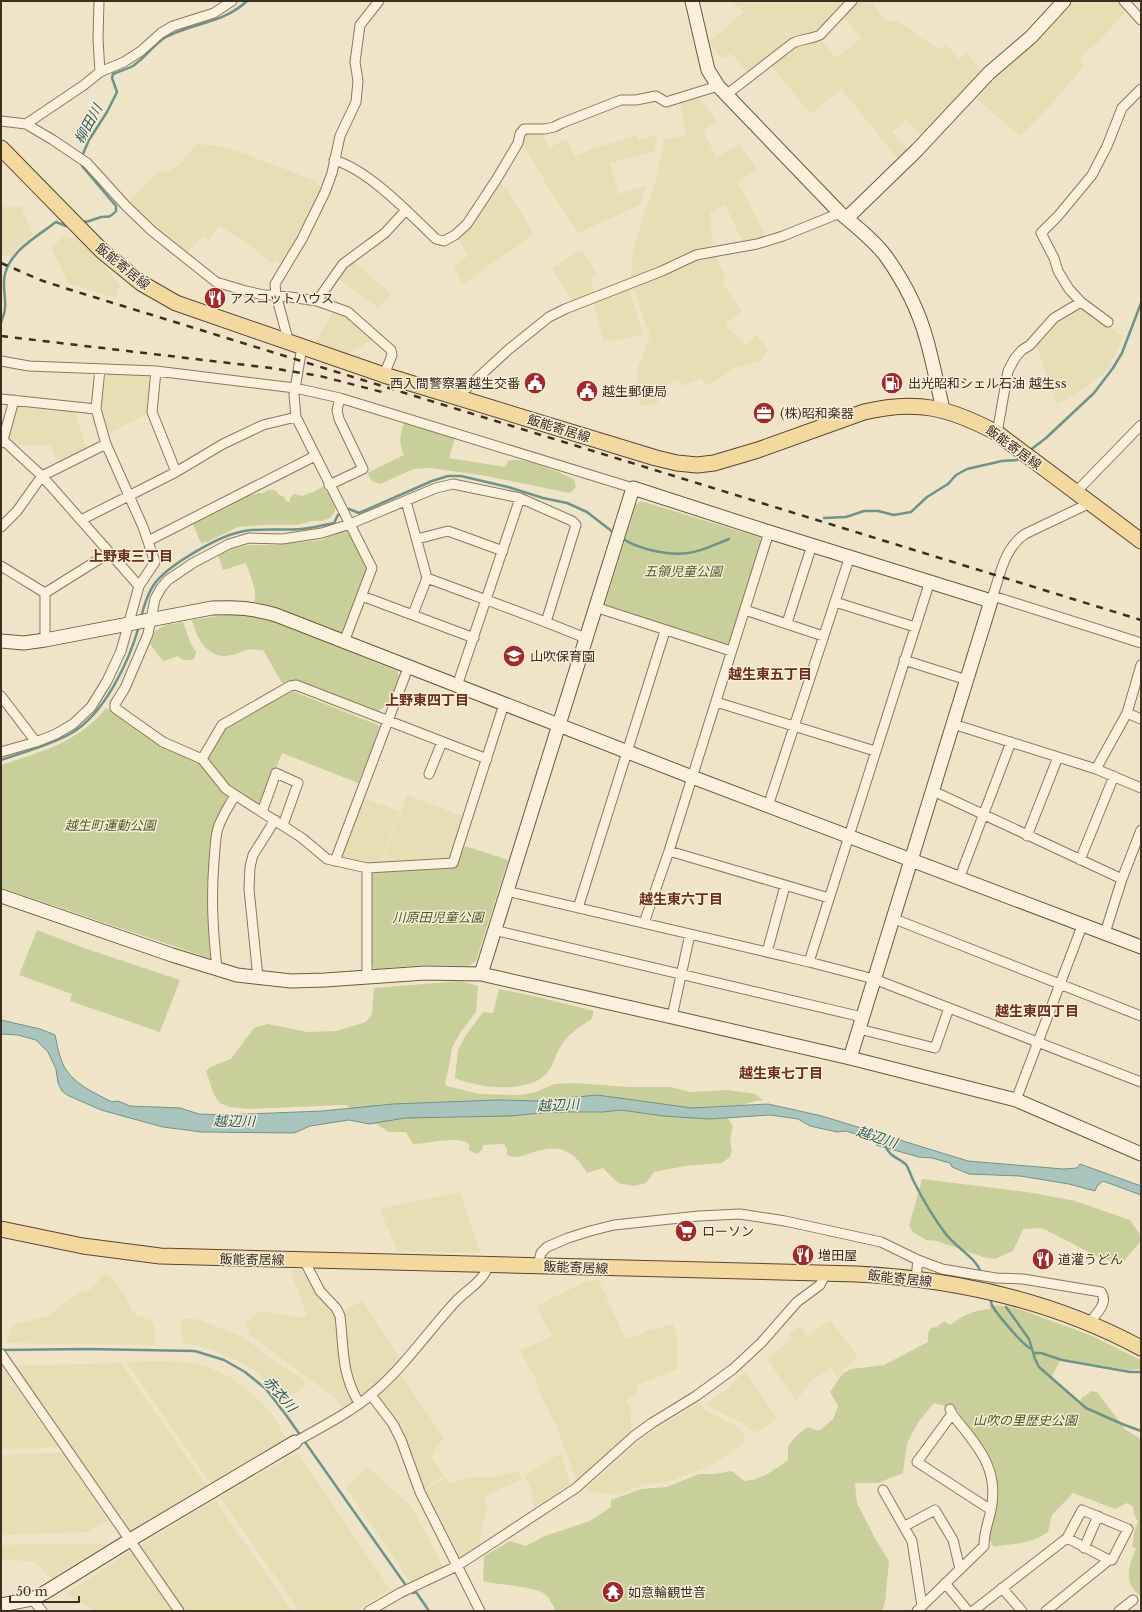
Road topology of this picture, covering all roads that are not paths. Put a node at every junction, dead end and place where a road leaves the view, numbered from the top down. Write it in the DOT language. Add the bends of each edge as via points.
graph roads {
  1 [pos="99,1"];
  2 [pos="232,1"];
  3 [pos="379,1"];
  4 [pos="692,1"];
  5 [pos="852,1"];
  6 [pos="1064,1"];
  7 [pos="1124,1"];
  8 [pos="1141,20"];
  9 [pos="100,72"];
  10 [pos="1141,89"];
  11 [pos="722,90"];
  12 [pos="1,121"];
  13 [pos="26,124"];
  14 [pos="1,148"];
  15 [pos="334,160"];
  16 [pos="406,210"];
  17 [pos="844,216"];
  18 [pos="276,295"];
  19 [pos="317,301"];
  20 [pos="1081,302"];
  21 [pos="1108,322"];
  22 [pos="296,345"];
  23 [pos="1,361"];
  24 [pos="100,369"];
  25 [pos="156,371"];
  26 [pos="384,375"];
  27 [pos="295,388"];
  28 [pos="457,397"];
  29 [pos="340,398"];
  30 [pos="1,399"];
  31 [pos="14,400"];
  32 [pos="96,409"];
  33 [pos="943,410"];
  34 [pos="296,417"];
  35 [pos="1141,425"];
  36 [pos="997,433"];
  37 [pos="2,442"];
  38 [pos="106,444"];
  39 [pos="315,456"];
  40 [pos="176,472"];
  41 [pos="42,476"];
  42 [pos="329,485"];
  43 [pos="633,488"];
  44 [pos="1076,492"];
  45 [pos="129,496"];
  46 [pos="520,498"];
  47 [pos="406,501"];
  48 [pos="1090,503"];
  49 [pos="81,520"];
  50 [pos="348,521"];
  51 [pos="1,527"];
  52 [pos="769,532"];
  53 [pos="417,539"];
  54 [pos="148,541"];
  55 [pos="1141,541"];
  56 [pos="812,545"];
  57 [pos="503,551"];
  58 [pos="109,553"];
  59 [pos="850,556"];
  60 [pos="1,566"];
  61 [pos="427,578"];
  62 [pos="930,581"];
  63 [pos="138,586"];
  64 [pos="45,593"];
  65 [pos="362,596"];
  66 [pos="992,598"];
  67 [pos="486,601"];
  68 [pos="835,602"];
  69 [pos="595,607"];
  70 [pos="745,610"];
  71 [pos="413,614"];
  72 [pos="546,622"];
  73 [pos="139,623"];
  74 [pos="787,623"];
  75 [pos="915,627"];
  76 [pos="666,630"];
  77 [pos="824,636"];
  78 [pos="474,638"];
  79 [pos="585,638"];
  80 [pos="45,640"];
  81 [pos="1,641"];
  82 [pos="344,642"];
  83 [pos="1141,642"];
  84 [pos="731,651"];
  85 [pos="904,660"];
  86 [pos="1141,665"];
  87 [pos="408,668"];
  88 [pos="967,680"];
  89 [pos="457,686"];
  90 [pos="1,696"];
  91 [pos="716,702"];
  92 [pos="504,704"];
  93 [pos="1126,713"];
  94 [pos="1141,719"];
  95 [pos="388,721"];
  96 [pos="953,724"];
  97 [pos="558,725"];
  98 [pos="795,727"];
  99 [pos="36,742"];
  100 [pos="442,742"];
  101 [pos="1012,742"];
  102 [pos="628,751"];
  103 [pos="875,751"];
  104 [pos="1,752"];
  105 [pos="1058,757"];
  106 [pos="487,759"];
  107 [pos="202,760"];
  108 [pos="1096,769"];
  109 [pos="429,774"];
  110 [pos="1114,776"];
  111 [pos="692,777"];
  112 [pos="1141,788"];
  113 [pos="933,791"];
  114 [pos="235,795"];
  115 [pos="768,806"];
  116 [pos="262,812"];
  117 [pos="983,816"];
  118 [pos="279,822"];
  119 [pos="1141,830"];
  120 [pos="849,836"];
  121 [pos="1027,836"];
  122 [pos="669,851"];
  123 [pos="912,860"];
  124 [pos="1080,860"];
  125 [pos="335,861"];
  126 [pos="367,868"];
  127 [pos="959,879"];
  128 [pos="1122,879"];
  129 [pos="785,886"];
  130 [pos="506,890"];
  131 [pos="1,896"];
  132 [pos="830,898"];
  133 [pos="578,908"];
  134 [pos="892,918"];
  135 [pos="644,923"];
  136 [pos="1082,926"];
  137 [pos="494,930"];
  138 [pos="1105,933"];
  139 [pos="690,934"];
  140 [pos="1141,947"];
  141 [pos="767,952"];
  142 [pos="810,962"];
  143 [pos="217,969"];
  144 [pos="481,974"];
  145 [pos="681,974"];
  146 [pos="258,978"];
  147 [pos="367,978"];
  148 [pos="874,979"];
  149 [pos="1060,985"];
  150 [pos="949,1008"];
  151 [pos="1141,1016"];
  152 [pos="672,1017"];
  153 [pos="860,1023"];
  154 [pos="1038,1043"];
  155 [pos="850,1058"];
  156 [pos="1141,1082"];
  157 [pos="1016,1100"];
  158 [pos="1139,1150"];
  159 [pos="1,1229"];
  160 [pos="304,1260"];
  161 [pos="918,1260"];
  162 [pos="489,1264"];
  163 [pos="538,1266"];
  164 [pos="826,1273"];
  165 [pos="916,1278"];
  166 [pos="1090,1322"];
  167 [pos="1141,1348"];
  168 [pos="1,1354"];
  169 [pos="371,1394"];
  170 [pos="359,1403"];
  171 [pos="295,1442"];
  172 [pos="883,1490"];
  173 [pos="991,1510"];
  174 [pos="1098,1516"];
  175 [pos="905,1526"];
  176 [pos="1067,1538"];
  177 [pos="130,1540"];
  178 [pos="1084,1548"];
  179 [pos="1109,1560"];
  180 [pos="457,1566"];
  181 [pos="960,1569"];
  182 [pos="945,1583"];
  183 [pos="1002,1588"];
  184 [pos="32,1598"];
  185 [pos="1133,1600"];
  186 [pos="1,1605"];
  187 [pos="920,1609"];
  188 [pos="42,1611"];
  189 [pos="179,1611"];
  190 [pos="369,1611"];
  191 [pos="480,1611"];
  192 [pos="968,1611"];
  193 [pos="973,1611"];
  194 [pos="1022,1611"];
  195 [pos="1046,1611"];
  196 [pos="1119,1611"];
  1 -- 9 [label="street"];
  2 -- 9 [label="street" via="214,13 173,26 124,62"];
  3 -- 15 [label="street" via="360,25 355,62 358,90 356,102 340,136"];
  4 -- 11 [label="street" via="708,70"];
  5 -- 11 [label="street" via="820,35 793,43"];
  6 -- 17 [label="street" via="1031,37 989,73 917,150"];
  7 -- 8 [label="street"];
  9 -- 13 [label="street"];
  10 -- 20 [label="street" via="1122,108 1092,175 1041,233 1058,271"];
  11 -- 16 [label="street" via="666,102 656,96 621,100 554,127 524,129 498,177 467,224 444,241 436,239"];
  11 -- 17 [label="street"];
  12 -- 13 [label="street"];
  13 -- 18 [label="street" via="86,163 152,231 216,282 264,295"];
  14 -- 22 [label="main road, 飯能寄居線" via="103,252 141,283 176,303"];
  15 -- 16 [label="street" via="348,164"];
  15 -- 18 [label="street" via="325,192 302,239 275,284"];
  16 -- 19 [label="street" via="385,233 343,264"];
  17 -- 28 [label="street" via="757,244 696,255 565,309 549,317 508,350"];
  17 -- 33 [label="street" via="863,231 885,255 916,310 927,340"];
  18 -- 19 [label="street"];
  18 -- 22 [label="street"];
  19 -- 26 [label="street" via="348,312 392,350"];
  20 -- 21 [label="street"];
  20 -- 36 [label="street" via="1054,318 1015,358 1008,371"];
  22 -- 26 [label="main road, 飯能寄居線"];
  22 -- 27 [label="street"];
  23 -- 24 [label="street" via="29,366"];
  24 -- 25 [label="street"];
  24 -- 32 [label="street"];
  25 -- 27 [label="street"];
  25 -- 40 [label="street" via="152,412"];
  26 -- 28 [label="main road, 飯能寄居線"];
  27 -- 29 [label="street"];
  27 -- 34 [label="street"];
  28 -- 33 [label="main road, 飯能寄居線" via="656,458 697,465 714,463 881,408 922,406"];
  29 -- 42 [label="street" via="337,410 339,419 363,469"];
  29 -- 43 [label="street"];
  30 -- 31 [label="street"];
  31 -- 32 [label="street"];
  31 -- 37 [label="street"];
  32 -- 38 [label="street"];
  33 -- 36 [label="main road, 飯能寄居線" via="971,419"];
  34 -- 39 [label="street"];
  34 -- 40 [label="street" via="263,425 223,444"];
  35 -- 44 [label="street"];
  36 -- 44 [label="main road, 飯能寄居線"];
  37 -- 41 [label="street"];
  38 -- 41 [label="street"];
  38 -- 45 [label="street"];
  39 -- 42 [label="street"];
  39 -- 54 [label="street"];
  40 -- 45 [label="street"];
  41 -- 49 [label="street"];
  41 -- 51 [label="street"];
  42 -- 50 [label="street"];
  43 -- 52 [label="street"];
  43 -- 69 [label="street"];
  44 -- 48 [label="main road, 飯能寄居線"];
  45 -- 49 [label="street"];
  45 -- 54 [label="street"];
  46 -- 47 [label="street" via="453,484 436,488"];
  46 -- 57 [label="street"];
  46 -- 72 [label="street" via="576,525"];
  47 -- 50 [label="street"];
  47 -- 53 [label="street"];
  48 -- 55 [label="main road, 飯能寄居線"];
  48 -- 66 [label="street" via="1018,538 1007,555"];
  49 -- 58 [label="street"];
  50 -- 65 [label="street" via="372,568"];
  50 -- 73 [label="street" via="322,534 282,539 249,538 229,544 168,580"];
  52 -- 56 [label="street"];
  52 -- 70 [label="street"];
  53 -- 57 [label="street" via="448,531"];
  53 -- 61 [label="street"];
  54 -- 63 [label="street" via="155,562"];
  56 -- 59 [label="street"];
  56 -- 74 [label="street"];
  57 -- 67 [label="street"];
  58 -- 63 [label="street"];
  58 -- 64 [label="street"];
  59 -- 62 [label="street"];
  59 -- 68 [label="street"];
  60 -- 64 [label="street"];
  61 -- 67 [label="street"];
  61 -- 71 [label="street"];
  62 -- 66 [label="street"];
  62 -- 75 [label="street"];
  63 -- 73 [label="street"];
  64 -- 80 [label="street"];
  65 -- 71 [label="street"];
  65 -- 82 [label="street"];
  66 -- 83 [label="street"];
  66 -- 88 [label="street"];
  67 -- 72 [label="street"];
  67 -- 78 [label="street"];
  68 -- 75 [label="street"];
  68 -- 77 [label="street"];
  69 -- 76 [label="street"];
  69 -- 79 [label="street"];
  70 -- 74 [label="street"];
  70 -- 84 [label="street"];
  71 -- 78 [label="street"];
  72 -- 79 [label="street"];
  73 -- 80 [label="street"];
  73 -- 82 [label="street" via="212,608 238,607 276,615"];
  73 -- 99 [label="street" via="91,707 73,724"];
  73 -- 107 [label="street" via="148,634 115,708 164,742"];
  74 -- 77 [label="street"];
  75 -- 85 [label="street"];
  76 -- 84 [label="street"];
  76 -- 102 [label="street"];
  77 -- 98 [label="street"];
  78 -- 89 [label="street"];
  79 -- 97 [label="street"];
  80 -- 81 [label="street" via="24,643"];
  82 -- 87 [label="street"];
  84 -- 91 [label="street"];
  85 -- 88 [label="street"];
  85 -- 103 [label="street"];
  86 -- 93 [label="street"];
  87 -- 89 [label="street"];
  87 -- 95 [label="street"];
  88 -- 96 [label="street"];
  89 -- 92 [label="street"];
  90 -- 99 [label="street"];
  91 -- 98 [label="street"];
  91 -- 111 [label="street"];
  92 -- 97 [label="street"];
  92 -- 106 [label="street"];
  93 -- 94 [label="street"];
  93 -- 108 [label="street"];
  95 -- 100 [label="street"];
  95 -- 107 [label="street" via="296,685 290,686 222,724"];
  95 -- 125 [label="street"];
  96 -- 101 [label="street"];
  96 -- 113 [label="street"];
  97 -- 102 [label="street"];
  97 -- 130 [label="street"];
  98 -- 103 [label="street"];
  98 -- 115 [label="street"];
  99 -- 104 [label="street"];
  100 -- 106 [label="street"];
  100 -- 109 [label="street"];
  101 -- 105 [label="street"];
  101 -- 117 [label="street"];
  102 -- 111 [label="street"];
  102 -- 133 [label="street"];
  103 -- 120 [label="street"];
  105 -- 108 [label="street"];
  105 -- 121 [label="street"];
  106 -- 126 [label="street" via="453,863"];
  107 -- 114 [label="street" via="226,789"];
  108 -- 110 [label="street"];
  110 -- 112 [label="street"];
  110 -- 124 [label="street"];
  111 -- 115 [label="street"];
  111 -- 122 [label="street"];
  113 -- 117 [label="street"];
  113 -- 123 [label="street"];
  114 -- 116 [label="street"];
  114 -- 143 [label="street" via="217,829 214,854 212,924"];
  115 -- 120 [label="street"];
  116 -- 118 [label="street"];
  116 -- 118 [label="street" via="276,773 298,783"];
  117 -- 121 [label="street"];
  117 -- 127 [label="street"];
  118 -- 125 [label="street" via="327,859"];
  118 -- 146 [label="street" via="252,855 250,867"];
  119 -- 128 [label="street"];
  120 -- 123 [label="street"];
  120 -- 132 [label="street"];
  121 -- 124 [label="street"];
  122 -- 129 [label="street"];
  122 -- 135 [label="street"];
  123 -- 127 [label="street"];
  123 -- 134 [label="street"];
  124 -- 128 [label="street"];
  125 -- 126 [label="street"];
  126 -- 147 [label="street"];
  127 -- 136 [label="street"];
  128 -- 138 [label="street"];
  129 -- 132 [label="street"];
  129 -- 141 [label="street"];
  130 -- 133 [label="street"];
  130 -- 137 [label="street"];
  131 -- 143 [label="street"];
  132 -- 142 [label="street"];
  133 -- 135 [label="street"];
  134 -- 148 [label="street"];
  134 -- 149 [label="street"];
  135 -- 139 [label="street"];
  136 -- 138 [label="street"];
  136 -- 149 [label="street"];
  137 -- 144 [label="street"];
  137 -- 145 [label="street"];
  138 -- 140 [label="street"];
  139 -- 141 [label="street"];
  139 -- 145 [label="street"];
  141 -- 142 [label="street"];
  142 -- 148 [label="street"];
  143 -- 146 [label="street"];
  144 -- 147 [label="street" via="425,973"];
  144 -- 152 [label="street"];
  145 -- 152 [label="street"];
  145 -- 153 [label="street"];
  146 -- 147 [label="street" via="298,981"];
  148 -- 150 [label="street"];
  148 -- 153 [label="street"];
  149 -- 151 [label="street"];
  149 -- 154 [label="street"];
  150 -- 153 [label="street" via="935,1048"];
  150 -- 154 [label="street"];
  152 -- 155 [label="street"];
  153 -- 155 [label="street"];
  154 -- 156 [label="street"];
  154 -- 157 [label="street"];
  155 -- 157 [label="street"];
  157 -- 158 [label="street"];
  159 -- 160 [label="main road, 飯能寄居線" via="60,1243 141,1254"];
  160 -- 162 [label="main road, 飯能寄居線"];
  160 -- 170 [label="street" via="320,1291 340,1316 346,1375"];
  161 -- 163 [label="street" via="881,1242 785,1221 740,1214 719,1214 614,1225 590,1231 547,1247 541,1253"];
  161 -- 165 [label="street"];
  161 -- 166 [label="street" via="942,1269 1101,1292 1104,1296 1103,1305"];
  162 -- 163 [label="main road, 飯能寄居線"];
  162 -- 169 [label="street" via="484,1276 457,1300 419,1345"];
  163 -- 164 [label="main road, 飯能寄居線"];
  164 -- 165 [label="main road, 飯能寄居線"];
  164 -- 180 [label="street" via="820,1285 798,1302 733,1369 696,1396 652,1422 576,1488"];
  165 -- 166 [label="main road, 飯能寄居線" via="1015,1298"];
  166 -- 167 [label="main road, 飯能寄居線"];
  168 -- 177 [label="street"];
  169 -- 170 [label="street"];
  169 -- 180 [label="street" via="393,1424 401,1440 420,1492"];
  170 -- 171 [label="street"];
  171 -- 177 [label="street"];
  172 -- 175 [label="street"];
  173 -- 173 [label="street" via="992,1472 983,1455 951,1411 917,1462"];
  173 -- 181 [label="street" via="984,1534 984,1546"];
  174 -- 176 [label="street" via="1082,1510"];
  174 -- 178 [label="street"];
  174 -- 179 [label="street" via="1128,1529 1112,1560"];
  175 -- 181 [label="street" via="935,1510 953,1540"];
  175 -- 187 [label="street" via="912,1541"];
  176 -- 178 [label="street"];
  176 -- 183 [label="street"];
  177 -- 184 [label="street"];
  177 -- 189 [label="street"];
  178 -- 179 [label="street"];
  179 -- 195 [label="street"];
  180 -- 190 [label="street"];
  180 -- 191 [label="street"];
  181 -- 182 [label="street"];
  182 -- 187 [label="street"];
  182 -- 192 [label="street"];
  183 -- 193 [label="street"];
  183 -- 194 [label="street"];
  184 -- 186 [label="street"];
  184 -- 188 [label="street"];
  185 -- 196 [label="street"];
}
